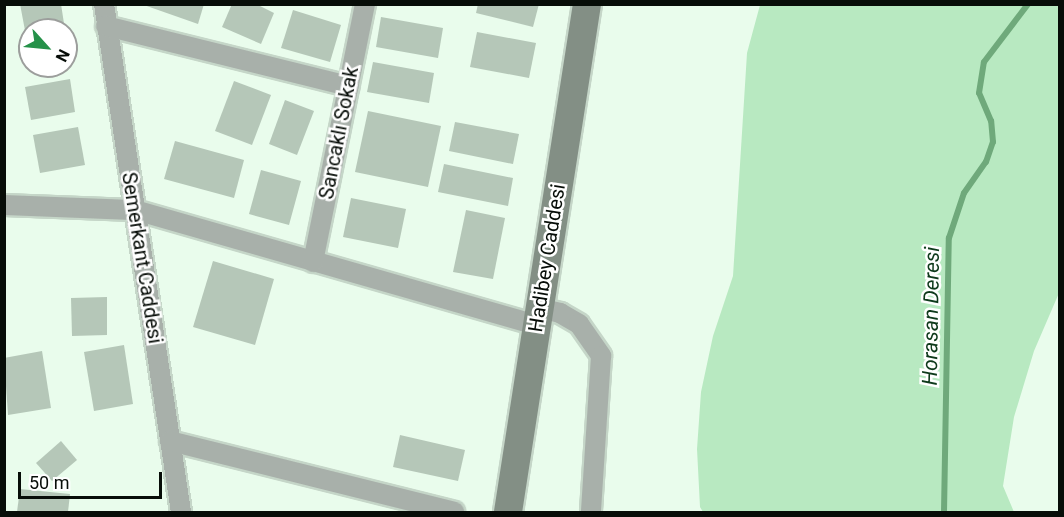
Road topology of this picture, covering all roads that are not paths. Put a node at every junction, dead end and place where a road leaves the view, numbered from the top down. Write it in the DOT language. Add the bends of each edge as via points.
graph roads {
  1 [pos="104,4"];
  2 [pos="365,4"];
  3 [pos="587,4"];
  4 [pos="106,26"];
  5 [pos="349,86"];
  6 [pos="4,205"];
  7 [pos="135,210"];
  8 [pos="313,262"];
  9 [pos="538,316"];
  10 [pos="170,441"];
  11 [pos="181,513"];
  12 [pos="454,513"];
  13 [pos="508,513"];
  14 [pos="591,513"];
  1 -- 4 [label="street, Semerkant Caddesi"];
  2 -- 5 [label="street, Sancaklı Sokak"];
  3 -- 9 [label="main road, Hadibey Caddesi"];
  4 -- 5 [label="street"];
  4 -- 7 [label="street, Semerkant Caddesi"];
  5 -- 8 [label="street, Sancaklı Sokak"];
  6 -- 7 [label="street"];
  7 -- 8 [label="street"];
  7 -- 10 [label="street, Semerkant Caddesi"];
  8 -- 9 [label="street"];
  9 -- 13 [label="main road, Hadibey Caddesi"];
  9 -- 14 [label="street" via="560,313 579,324 600,357"];
  10 -- 11 [label="street, Semerkant Caddesi"];
  10 -- 12 [label="street"];
}
